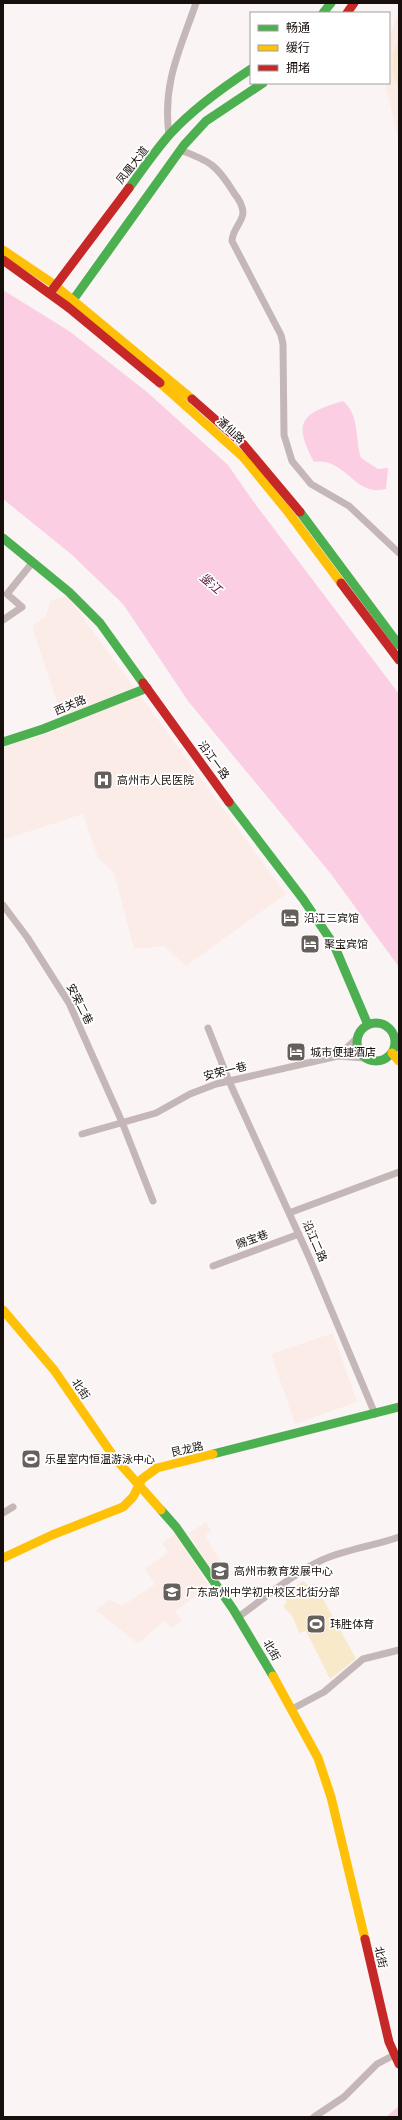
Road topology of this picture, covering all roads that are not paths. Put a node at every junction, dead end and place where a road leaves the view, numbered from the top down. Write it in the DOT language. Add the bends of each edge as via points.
graph roads {
  1 [pos="196,3"];
  2 [pos="331,3"];
  3 [pos="354,3"];
  4 [pos="325,12"];
  5 [pos="348,12"];
  6 [pos="250,70"];
  7 [pos="262,84"];
  8 [pos="169,135"];
  9 [pos="180,150"];
  10 [pos="3,250"];
  11 [pos="3,260"];
  12 [pos="53,290"];
  13 [pos="71,303"];
  14 [pos="3,538"];
  15 [pos="399,553"];
  16 [pos="32,563"];
  17 [pos="3,620"];
  18 [pos="399,645"];
  19 [pos="399,660"];
  20 [pos="147,688"];
  21 [pos="3,742"];
  22 [pos="3,905"];
  23 [pos="368,1025"];
  24 [pos="208,1028"];
  25 [pos="396,1031"];
  26 [pos="357,1038"];
  27 [pos="392,1053"];
  28 [pos="338,1056"];
  29 [pos="364,1058"];
  30 [pos="399,1061"];
  31 [pos="229,1081"];
  32 [pos="122,1122"];
  33 [pos="82,1134"];
  34 [pos="399,1172"];
  35 [pos="153,1201"];
  36 [pos="289,1213"];
  37 [pos="299,1234"];
  38 [pos="213,1266"];
  39 [pos="3,1310"];
  40 [pos="399,1407"];
  41 [pos="375,1414"];
  42 [pos="139,1484"];
  43 [pos="13,1507"];
  44 [pos="3,1513"];
  45 [pos="399,1537"];
  46 [pos="3,1558"];
  47 [pos="238,1617"];
  48 [pos="399,1650"];
  49 [pos="292,1709"];
  50 [pos="396,2054"];
  51 [pos="399,2064"];
  52 [pos="314,2117"];
  1 -- 8 [label="street" via="172,67 167,108"];
  2 -- 4 [label="street"];
  3 -- 5 [label="street"];
  6 -- 8 [label="street, 凤凰大道" via="218,91"];
  7 -- 9 [label="street" via="206,121"];
  8 -- 12 [label="street, 凤凰大道"];
  9 -- 13 [label="street"];
  9 -- 15 [label="street" via="204,158 216,166 242,206 242,217 232,235 232,241 281,335 284,435 292,461 311,484 349,506"];
  10 -- 12 [label="street, 潘仙路"];
  11 -- 12 [label="street, 潘仙路"];
  12 -- 13 [label="street, 潘仙路"];
  13 -- 18 [label="street, 潘仙路" via="197,403 259,461"];
  13 -- 19 [label="street, 潘仙路" via="243,457 288,512"];
  14 -- 16 [label="street, 沿江一路"];
  16 -- 17 [label="street" via="7,594 22,607"];
  16 -- 20 [label="street, 沿江一路" via="69,592 95,618"];
  20 -- 21 [label="street, 西关路"];
  20 -- 23 [label="street, 沿江一路" via="334,945"];
  22 -- 32 [label="street, 安荣二巷" via="27,936 69,1003"];
  23 -- 25 [label="street" via="379,1023"];
  23 -- 26 [label="street"];
  24 -- 31 [label="street, 沿江二路"];
  25 -- 27 [label="street"];
  26 -- 28 [label="street"];
  26 -- 29 [label="street" via="357,1049"];
  27 -- 29 [label="street" via="376,1062"];
  27 -- 30 [label="street"];
  28 -- 29 [label="street"];
  28 -- 31 [label="street, 安荣一巷"];
  31 -- 32 [label="street, 安荣一巷" via="201,1088 156,1113"];
  31 -- 36 [label="street, 沿江二路"];
  32 -- 33 [label="street, 安荣一巷"];
  32 -- 35 [label="street"];
  34 -- 36 [label="street"];
  36 -- 37 [label="street, 沿江二路"];
  37 -- 38 [label="street, 赐宝巷"];
  37 -- 41 [label="street, 沿江二路"];
  39 -- 42 [label="street, 北街" via="47,1361 114,1457"];
  40 -- 41 [label="street, 艮龙路"];
  41 -- 42 [label="street, 艮龙路" via="163,1467 145,1476"];
  42 -- 46 [label="street, 艮龙路" via="133,1497 118,1510 52,1535"];
  42 -- 47 [label="street, 北街" via="187,1541"];
  43 -- 44 [label="street"];
  45 -- 47 [label="street" via="322,1560"];
  47 -- 49 [label="street, 北街"];
  48 -- 49 [label="street" via="363,1659 324,1692"];
  49 -- 50 [label="street, 北街" via="318,1758 331,1797 389,2042"];
  50 -- 51 [label="street, 北街"];
  50 -- 52 [label="street" via="378,2064 344,2097"];
}
